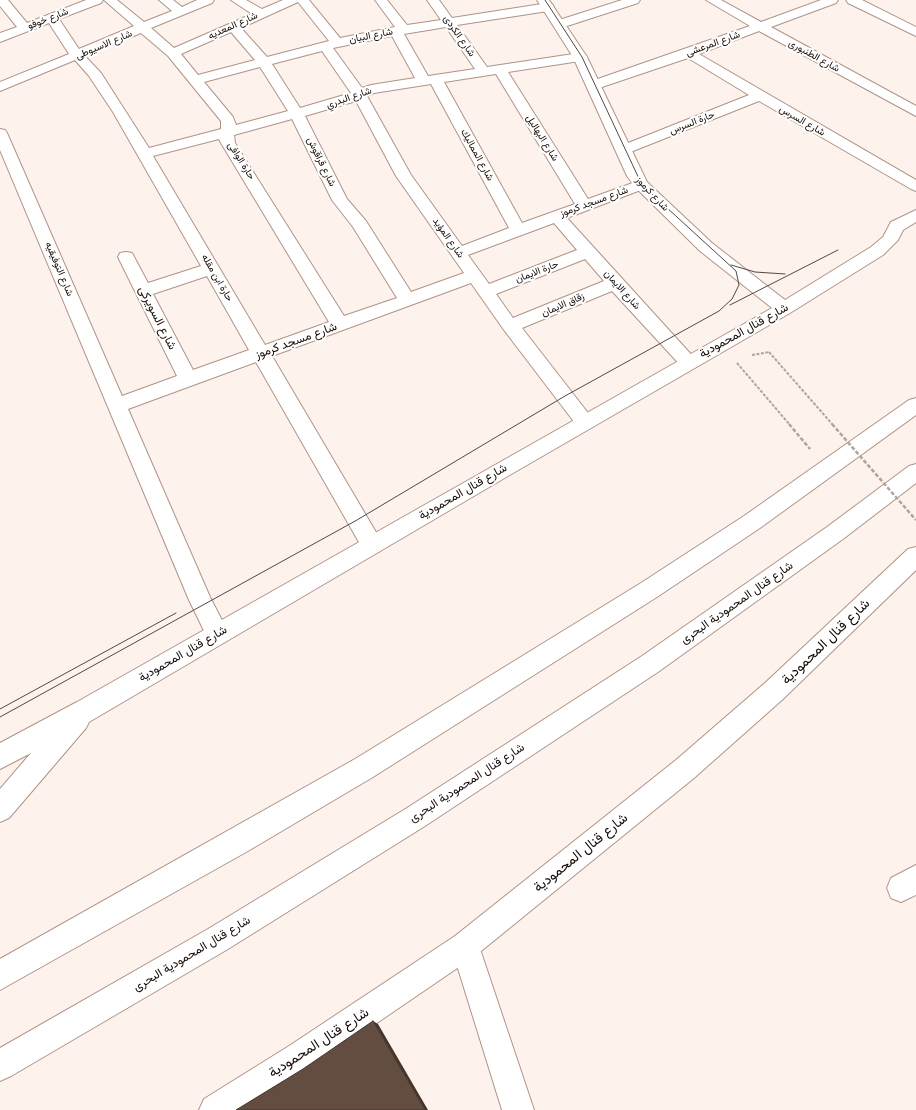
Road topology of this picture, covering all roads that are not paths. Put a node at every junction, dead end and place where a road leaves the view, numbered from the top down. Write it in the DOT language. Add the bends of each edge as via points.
graph roads {
  1 [pos="2,0"];
  2 [pos="96,0"];
  3 [pos="110,0"];
  4 [pos="165,0"];
  5 [pos="208,0"];
  6 [pos="237,0"];
  7 [pos="293,0"];
  8 [pos="303,0"];
  9 [pos="381,0"];
  10 [pos="433,0"];
  11 [pos="634,0"];
  12 [pos="712,0"];
  13 [pos="832,0"];
  14 [pos="852,0"];
  15 [pos="545,4"];
  16 [pos="181,12"];
  17 [pos="261,14"];
  18 [pos="52,18"];
  19 [pos="450,22"];
  20 [pos="560,24"];
  21 [pos="233,26"];
  22 [pos="760,26"];
  23 [pos="25,28"];
  24 [pos="143,28"];
  25 [pos="400,30"];
  26 [pos="916,32"];
  27 [pos="0,38"];
  28 [pos="331,44"];
  29 [pos="172,53"];
  30 [pos="689,53"];
  31 [pos="78,56"];
  32 [pos="580,57"];
  33 [pos="263,61"];
  34 [pos="500,70"];
  35 [pos="484,72"];
  36 [pos="196,80"];
  37 [pos="430,81"];
  38 [pos="594,85"];
  39 [pos="0,87"];
  40 [pos="360,94"];
  41 [pos="760,96"];
  42 [pos="916,112"];
  43 [pos="297,114"];
  44 [pos="227,132"];
  45 [pos="0,133"];
  46 [pos="624,150"];
  47 [pos="145,154"];
  48 [pos="641,185"];
  49 [pos="916,186"];
  50 [pos="584,206"];
  51 [pos="916,215"];
  52 [pos="557,216"];
  53 [pos="518,230"];
  54 [pos="588,252"];
  55 [pos="458,253"];
  56 [pos="126,257"];
  57 [pos="212,268"];
  58 [pos="474,276"];
  59 [pos="615,283"];
  60 [pos="143,291"];
  61 [pos="485,292"];
  62 [pos="407,300"];
  63 [pos="784,309"];
  64 [pos="340,325"];
  65 [pos="510,326"];
  66 [pos="261,353"];
  67 [pos="689,362"];
  68 [pos="188,380"];
  69 [pos="916,405"];
  70 [pos="117,406"];
  71 [pos="585,422"];
  72 [pos="916,472"];
  73 [pos="372,545"];
  74 [pos="916,556"];
  75 [pos="217,634"];
  76 [pos="86,710"];
  77 [pos="0,756"];
  78 [pos="0,810"];
  79 [pos="465,946"];
  80 [pos="0,974"];
  81 [pos="0,1065"];
  82 [pos="215,1110"];
  83 [pos="518,1110"];
  1 -- 23 [label="street"];
  2 -- 18 [label="street, شارع خوفو"];
  3 -- 24 [label="street, حارة الوافى"];
  4 -- 16 [label="street"];
  5 -- 16 [label="street, شارع الاسيوطى"];
  6 -- 17 [label="street"];
  7 -- 17 [label="street, شارع المعديه"];
  8 -- 28 [label="street, شارع المؤيد"];
  9 -- 25 [label="street, شارع المماليك"];
  10 -- 19 [label="street, شارع الكردى"];
  11 -- 20 [label="street"];
  12 -- 22 [label="street, شارع الطنبورى"];
  13 -- 22 [label="street, شارع المرعشى"];
  14 -- 26 [label="street"];
  15 -- 19 [label="street, شارع البيان"];
  15 -- 20 [label="street, شارع كرموز"];
  16 -- 24 [label="street, شارع الاسيوطى"];
  17 -- 21 [label="street, شارع المعديه"];
  18 -- 23 [label="street, شارع خوفو"];
  18 -- 31 [label="street, حارة ابن مقله"];
  19 -- 25 [label="street, شارع البيان"];
  19 -- 35 [label="street, شارع الكردى"];
  20 -- 32 [label="street, شارع كرموز"];
  21 -- 29 [label="street, شارع المعديه"];
  21 -- 33 [label="street, شارع قراقوش"];
  22 -- 30 [label="street, شارع المرعشى"];
  22 -- 42 [label="street, شارع الطنبورى"];
  23 -- 27 [label="street, شارع خوفو"];
  24 -- 29 [label="street, حارة الوافى"];
  24 -- 31 [label="street, شارع الاسيوطى"];
  25 -- 28 [label="street, شارع البيان"];
  25 -- 37 [label="street, شارع المماليك"];
  28 -- 33 [label="street, شارع البيان"];
  28 -- 40 [label="street, شارع المؤيد"];
  29 -- 36 [label="street, حارة الوافى"];
  30 -- 38 [label="street, شارع المرعشى"];
  30 -- 41 [label="street, شارع السرس"];
  31 -- 39 [label="street, شارع الاسيوطى"];
  31 -- 47 [label="street, حارة ابن مقله" via="94,73"];
  32 -- 34 [label="street, شارع البدري"];
  32 -- 38 [label="street, شارع كرموز"];
  33 -- 36 [label="street, شارع البيان"];
  33 -- 43 [label="street, شارع قراقوش"];
  34 -- 35 [label="street, شارع البدري"];
  34 -- 50 [label="street, شارع البهاليل"];
  35 -- 37 [label="street, شارع البدري"];
  36 -- 44 [label="street, حارة الوافى" via="228,120"];
  37 -- 40 [label="street, شارع البدري" via="371,89"];
  37 -- 53 [label="street, شارع المماليك"];
  38 -- 46 [label="street, شارع كرموز"];
  40 -- 43 [label="street, شارع البدري"];
  40 -- 55 [label="street, شارع المؤيد" via="404,176"];
  41 -- 46 [label="street, حارة السرس"];
  41 -- 49 [label="street, شارع السرس"];
  43 -- 44 [label="street, شارع البدري"];
  43 -- 62 [label="street, شارع قراقوش" via="340,200 360,225"];
  44 -- 47 [label="street, شارع البدري"];
  44 -- 64 [label="street, حارة الوافى" via="228,143"];
  45 -- 70 [label="street, شارع التوفيقيه"];
  46 -- 48 [label="street, شارع كرموز"];
  47 -- 57 [label="street, حارة ابن مقله"];
  48 -- 50 [label="street, شارع مسجد كرموز"];
  48 -- 63 [label="street, شارع كرموز" via="706,246"];
  50 -- 52 [label="street, شارع مسجد كرموز"];
  51 -- 63 [label="street, شارع قنال المحمودية" via="897,226 890,240 877,251"];
  52 -- 53 [label="street, شارع مسجد كرموز"];
  52 -- 54 [label="street, شارع الايمان"];
  53 -- 55 [label="street, شارع مسجد كرموز"];
  54 -- 59 [label="street, شارع الايمان"];
  54 -- 61 [label="street, حارة الايمان"];
  55 -- 58 [label="street, شارع المؤيد"];
  56 -- 60 [label="street, شارع السويركى"];
  57 -- 60 [label="street"];
  57 -- 66 [label="street, حارة ابن مقله"];
  58 -- 61 [label="street, شارع المؤيد"];
  58 -- 62 [label="street, شارع مسجد كرموز"];
  59 -- 65 [label="street, زقاق الايمان"];
  59 -- 67 [label="street, شارع الايمان"];
  60 -- 68 [label="street, شارع السويركى"];
  61 -- 65 [label="street, شارع المؤيد"];
  62 -- 64 [label="street, شارع مسجد كرموز"];
  63 -- 67 [label="street, شارع قنال المحمودية"];
  64 -- 66 [label="street, شارع مسجد كرموز"];
  65 -- 71 [label="street, شارع المؤيد"];
  66 -- 68 [label="street, شارع مسجد كرموز"];
  66 -- 73 [label="street, حارة ابن مقله"];
  67 -- 71 [label="street, شارع قنال المحمودية"];
  68 -- 70 [label="street, شارع مسجد كرموز"];
  69 -- 80 [label="street" via="827,470 650,590 364,768 238,842"];
  70 -- 75 [label="street, شارع التوفيقيه"];
  71 -- 73 [label="street, شارع قنال المحمودية"];
  72 -- 81 [label="street, شارع قنال المحمودية البحرى" via="835,533 650,664 422,813 218,939"];
  73 -- 75 [label="street, شارع قنال المحمودية"];
  74 -- 79 [label="street, شارع قنال المحمودية" via="774,691 685,769"];
  75 -- 76 [label="street, شارع قنال المحمودية"];
  76 -- 77 [label="street, شارع قنال المحمودية"];
  76 -- 78 [label="street"];
  79 -- 82 [label="street, شارع قنال المحمودية"];
  79 -- 83 [label="street"];
}
